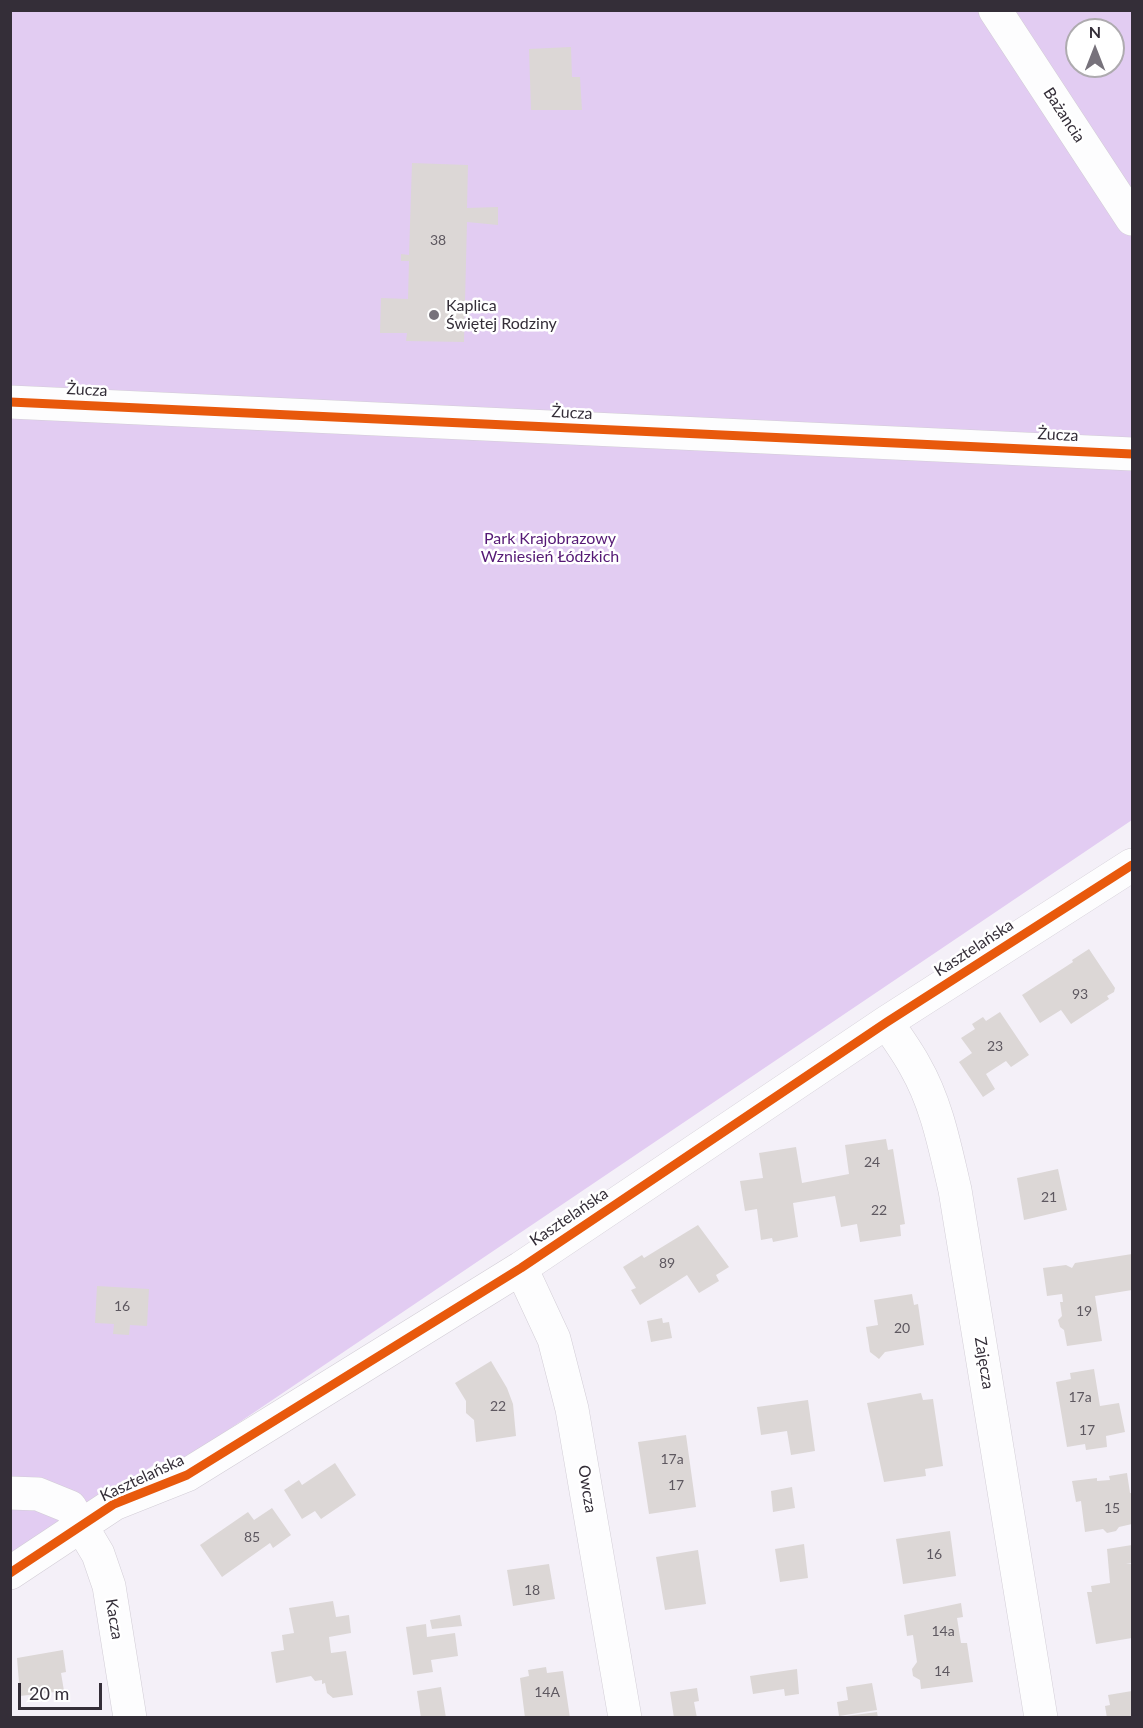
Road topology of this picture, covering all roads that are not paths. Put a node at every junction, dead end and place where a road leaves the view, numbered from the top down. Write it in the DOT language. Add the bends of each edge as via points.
graph roads {
  1 [pos="995,10"];
  2 [pos="1132,219"];
  3 [pos="10,402"];
  4 [pos="1132,454"];
  5 [pos="1132,865"];
  6 [pos="887,1022"];
  7 [pos="521,1268"];
  8 [pos="10,1493"];
  9 [pos="83,1526"];
  10 [pos="10,1573"];
  11 [pos="130,1718"];
  12 [pos="625,1718"];
  13 [pos="1041,1718"];
  1 -- 2 [label="street, Bażancia"];
  3 -- 4 [label="street, Żucza"];
  5 -- 6 [label="street, Kasztelańska"];
  6 -- 7 [label="street, Kasztelańska"];
  6 -- 13 [label="street, Zajęcza" via="926,1089 945,1144"];
  7 -- 9 [label="street, Kasztelańska" via="187,1475 114,1504"];
  7 -- 12 [label="street, Owcza" via="554,1339 572,1409"];
  8 -- 9 [label="street, Kacza" via="38,1494 70,1507"];
  9 -- 10 [label="street, Kasztelańska"];
  9 -- 11 [label="street, Kacza" via="109,1586"];
}
